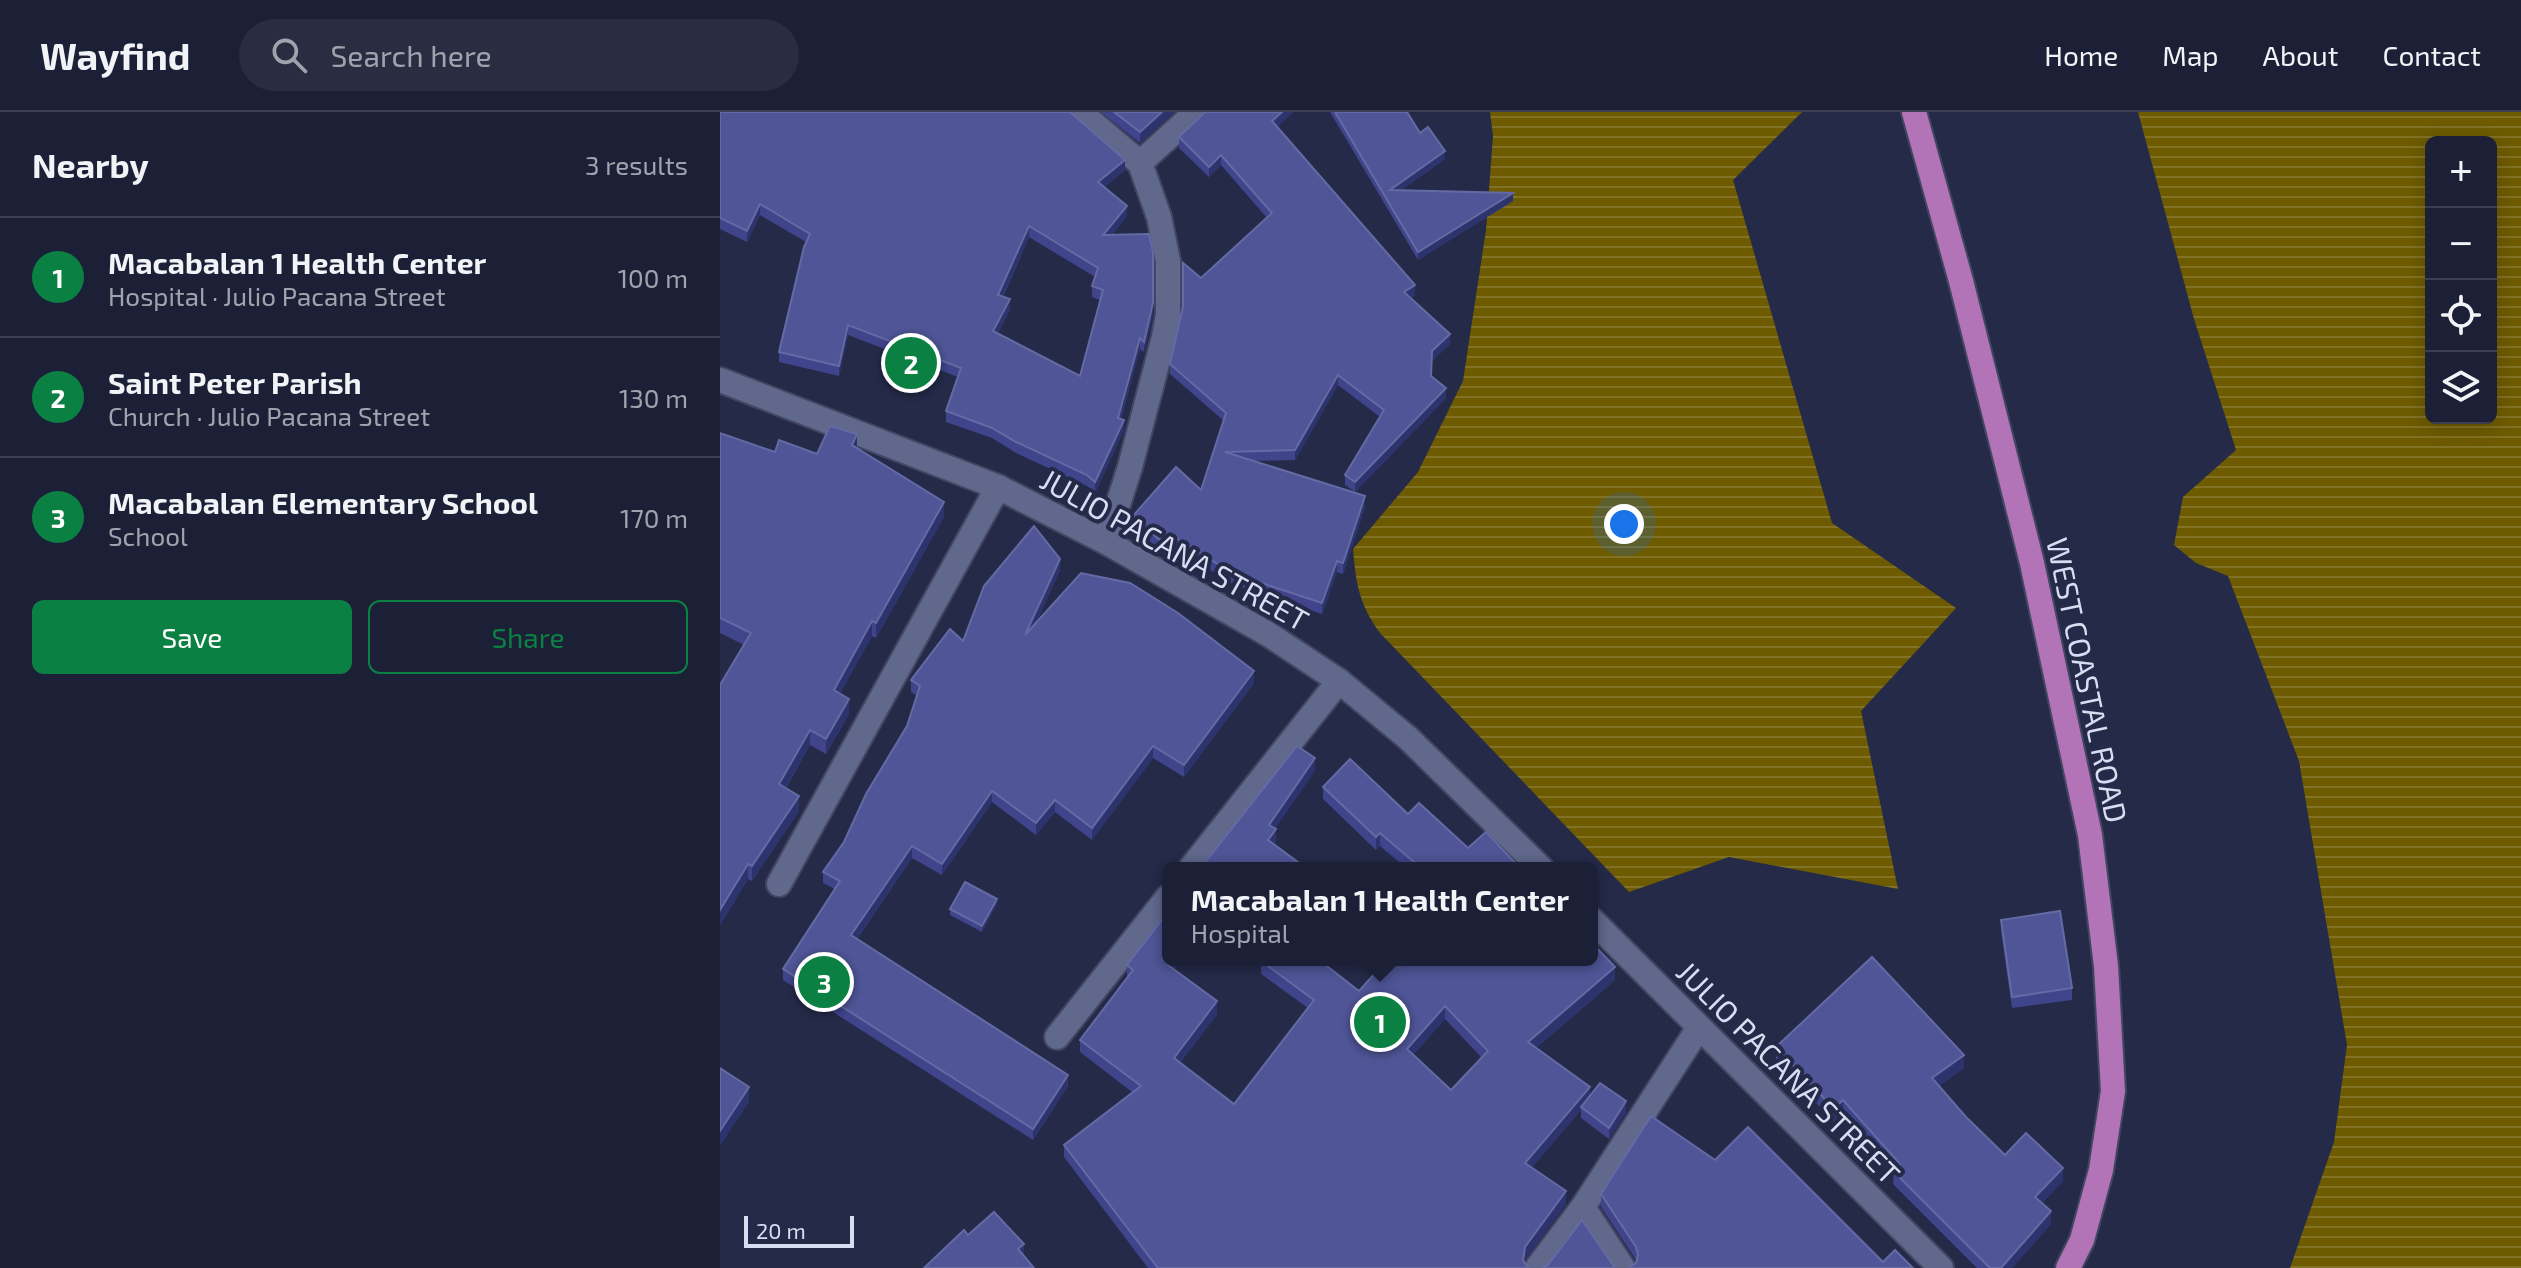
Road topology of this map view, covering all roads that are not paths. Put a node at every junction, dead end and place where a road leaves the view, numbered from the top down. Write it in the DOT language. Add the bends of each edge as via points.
graph roads {
  1 [pos="1080,112"];
  2 [pos="1196,112"];
  3 [pos="1914,112"];
  4 [pos="1140,163"];
  5 [pos="720,380"];
  6 [pos="998,487"];
  7 [pos="1106,542"];
  8 [pos="1339,681"];
  9 [pos="1196,862"];
  10 [pos="1535,862"];
  11 [pos="779,884"];
  12 [pos="1162,905"];
  13 [pos="1598,926"];
  14 [pos="1698,1029"];
  15 [pos="1057,1037"];
  16 [pos="1583,1207"];
  17 [pos="1537,1268"];
  18 [pos="1623,1268"];
  19 [pos="1941,1268"];
  20 [pos="2068,1268"];
  1 -- 4 [label="street"];
  2 -- 4 [label="street"];
  3 -- 20 [label="main road, WEST COASTAL ROAD" via="2032,563 2090,835 2106,966 2113,1091 2101,1170 2082,1240"];
  4 -- 7 [label="street" via="1168,261 1168,315"];
  5 -- 6 [label="street, JULIO PACANA STREET"];
  6 -- 7 [label="street, JULIO PACANA STREET"];
  6 -- 11 [label="street"];
  7 -- 8 [label="street, JULIO PACANA STREET"];
  8 -- 9 [label="street"];
  8 -- 10 [label="street, JULIO PACANA STREET" via="1408,738"];
  12 -- 15 [label="street"];
  13 -- 14 [label="street, JULIO PACANA STREET"];
  14 -- 16 [label="street"];
  14 -- 19 [label="street, JULIO PACANA STREET"];
  16 -- 17 [label="street"];
  16 -- 18 [label="street"];
}
